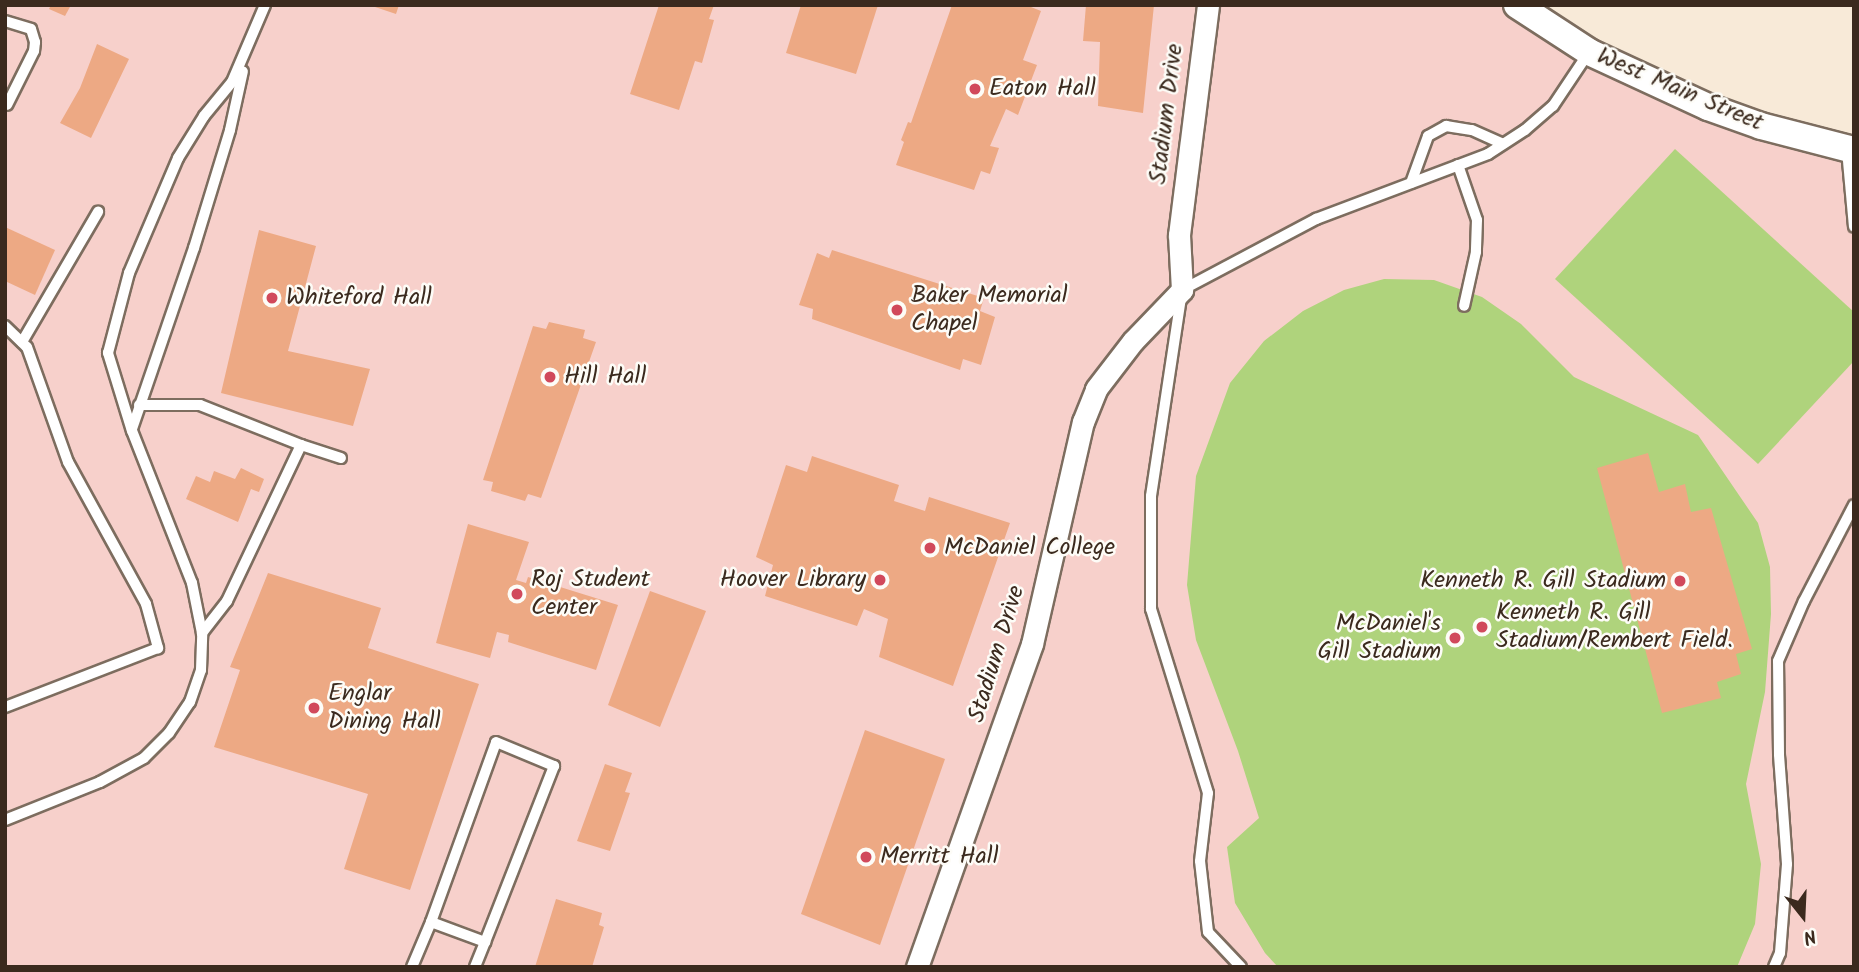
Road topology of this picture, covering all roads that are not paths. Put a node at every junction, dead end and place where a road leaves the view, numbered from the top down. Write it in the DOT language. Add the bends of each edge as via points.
graph roads {
  1 [pos="265,5"];
  2 [pos="1208,5"];
  3 [pos="1517,5"];
  4 [pos="5,21"];
  5 [pos="1589,52"];
  6 [pos="247,54"];
  7 [pos="7,105"];
  8 [pos="1503,144"];
  9 [pos="1851,150"];
  10 [pos="1458,165"];
  11 [pos="1411,183"];
  12 [pos="97,212"];
  13 [pos="1854,227"];
  14 [pos="1182,290"];
  15 [pos="1464,306"];
  16 [pos="5,326"];
  17 [pos="22,342"];
  18 [pos="139,405"];
  19 [pos="132,430"];
  20 [pos="301,445"];
  21 [pos="341,458"];
  22 [pos="1854,505"];
  23 [pos="202,633"];
  24 [pos="5,707"];
  25 [pos="5,820"];
  26 [pos="431,922"];
  27 [pos="485,942"];
  28 [pos="412,967"];
  29 [pos="475,967"];
  30 [pos="916,967"];
  31 [pos="1241,967"];
  32 [pos="1774,967"];
  1 -- 6 [label="lane"];
  2 -- 14 [label="street, Stadium Drive" via="1179,235"];
  3 -- 5 [label="street, West Main Street"];
  4 -- 7 [label="lane" via="31,29 35,41"];
  5 -- 8 [label="lane" via="1553,106"];
  5 -- 9 [label="street, West Main Street" via="1739,118"];
  6 -- 18 [label="lane" via="198,235"];
  6 -- 19 [label="lane" via="178,158 129,273 108,353"];
  8 -- 10 [label="lane"];
  8 -- 11 [label="lane" via="1472,130 1446,126 1429,136"];
  9 -- 13 [label="lane"];
  10 -- 11 [label="lane"];
  10 -- 15 [label="lane" via="1477,220 1476,253"];
  11 -- 14 [label="lane" via="1316,219"];
  12 -- 17 [label="lane"];
  14 -- 30 [label="street, Stadium Drive" via="1133,341 1096,389 1087,411 1032,644"];
  14 -- 31 [label="lane" via="1151,496 1151,609 1208,793 1200,861 1208,932"];
  16 -- 17 [label="lane"];
  17 -- 24 [label="lane" via="68,462 146,604 158,648"];
  18 -- 19 [label="lane"];
  18 -- 20 [label="lane" via="200,405"];
  19 -- 23 [label="lane" via="192,583"];
  20 -- 21 [label="lane"];
  20 -- 23 [label="lane" via="228,601"];
  22 -- 32 [label="lane" via="1778,661 1787,864 1780,953"];
  23 -- 25 [label="lane" via="201,670 190,702 144,758 100,782"];
  26 -- 27 [label="lane"];
  26 -- 27 [label="lane" via="496,742 554,766"];
  26 -- 28 [label="lane"];
  27 -- 29 [label="lane"];
}
